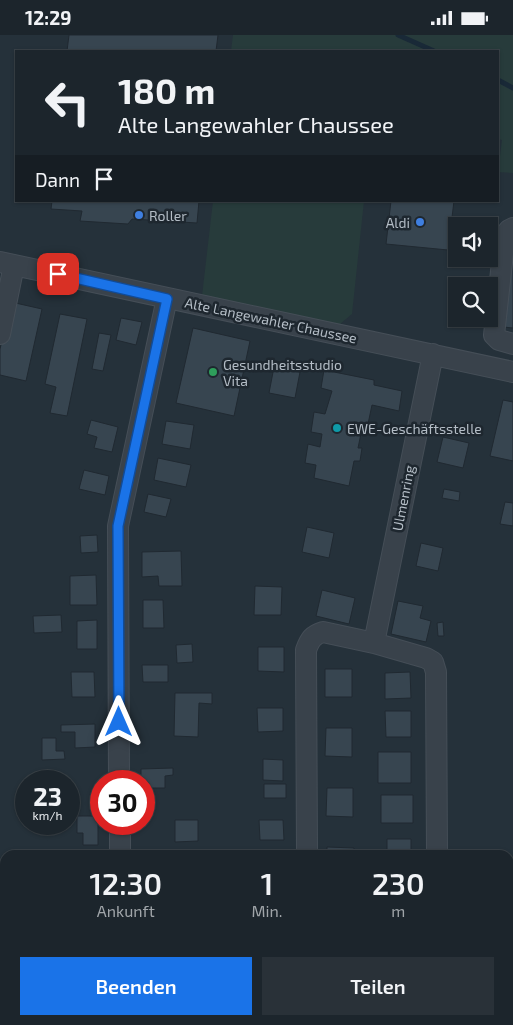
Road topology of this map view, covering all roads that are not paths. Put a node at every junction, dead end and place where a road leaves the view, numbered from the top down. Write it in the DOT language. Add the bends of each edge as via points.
graph roads {
  1 [pos="513,228"];
  2 [pos="7,263"];
  3 [pos="167,299"];
  4 [pos="0,334"];
  5 [pos="513,344"];
  6 [pos="433,354"];
  7 [pos="513,372"];
  8 [pos="374,643"];
  9 [pos="119,770"];
  10 [pos="120,835"];
  11 [pos="120,850"];
  12 [pos="308,850"];
  13 [pos="437,850"];
  1 -- 5 [label="street" via="505,235 494,335 500,341"];
  2 -- 3 [label="street, Alte Langewahler Chaussee"];
  2 -- 4 [label="street"];
  3 -- 6 [label="street, Alte Langewahler Chaussee"];
  3 -- 9 [label="street" via="118,526"];
  6 -- 7 [label="street, Alte Langewahler Chaussee"];
  6 -- 8 [label="street, Ulmenring"];
  8 -- 12 [label="street" via="323,632 310,639 306,650"];
  8 -- 13 [label="street" via="433,662 436,672"];
  10 -- 11 [label="street"];
}
